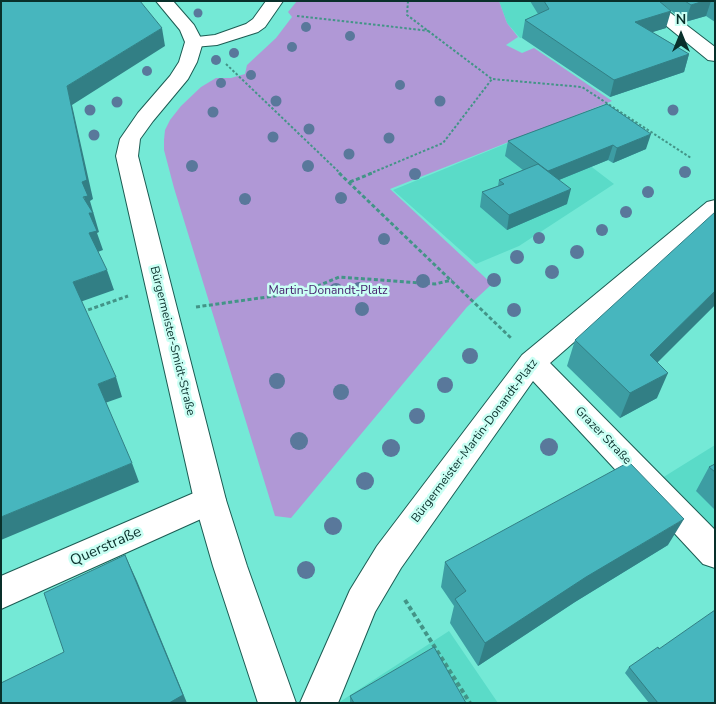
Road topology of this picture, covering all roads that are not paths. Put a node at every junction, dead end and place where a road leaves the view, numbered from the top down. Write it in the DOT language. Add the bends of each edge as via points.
graph roads {
  1 [pos="164,1"];
  2 [pos="275,1"];
  3 [pos="644,1"];
  4 [pos="194,42"];
  5 [pos="715,56"];
  6 [pos="715,207"];
  7 [pos="532,362"];
  8 [pos="210,500"];
  9 [pos="715,553"];
  10 [pos="1,593"];
  11 [pos="277,703"];
  12 [pos="319,703"];
  1 -- 4 [label="street" via="188,29"];
  2 -- 4 [label="street" via="252,28 217,40"];
  3 -- 5 [label="street"];
  4 -- 8 [label="street, Bürgermeister-Smidt-Straße" via="178,79 145,117 128,147 131,174"];
  6 -- 7 [label="street, Bürgermeister-Martin-Donandt-Platz"];
  7 -- 9 [label="street, Grazer Straße"];
  7 -- 12 [label="street, Bürgermeister-Martin-Donandt-Platz" via="383,566 362,602"];
  8 -- 10 [label="street, Querstraße"];
  8 -- 11 [label="street, Bürgermeister-Smidt-Straße"];
}
